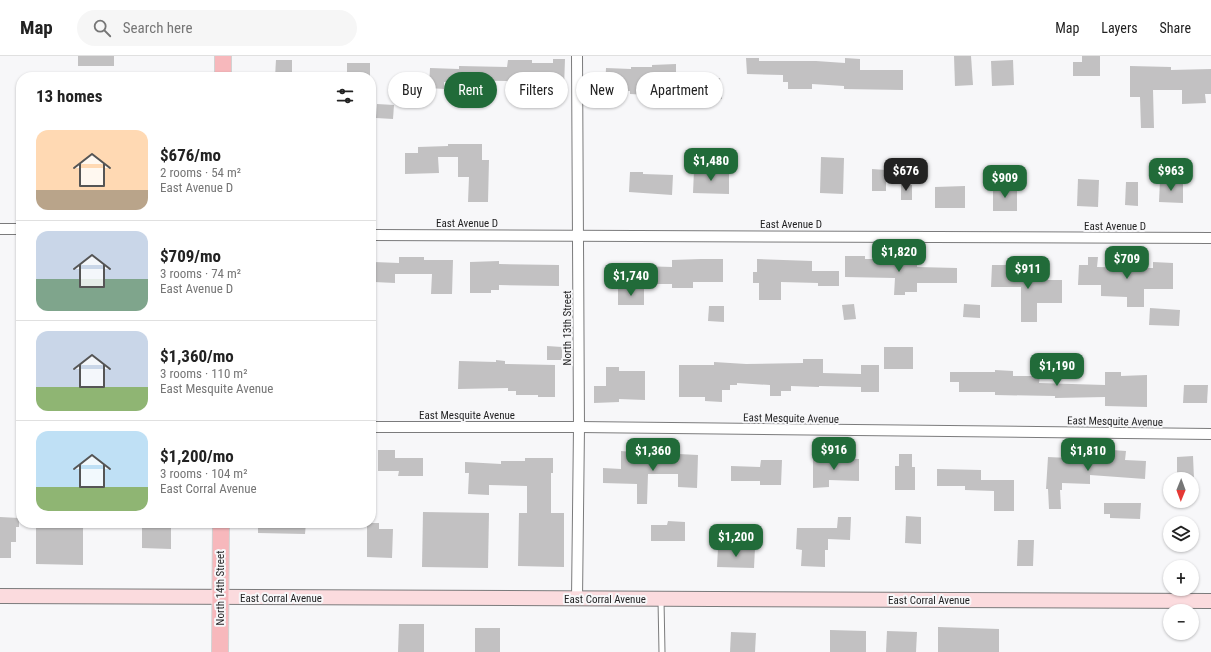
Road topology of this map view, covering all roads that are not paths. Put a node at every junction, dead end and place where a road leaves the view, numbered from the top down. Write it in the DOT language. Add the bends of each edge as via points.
graph roads {
  1 [pos="223,56"];
  2 [pos="577,56"];
  3 [pos="223,72"];
  4 [pos="0,229"];
  5 [pos="16,229"];
  6 [pos="376,235"];
  7 [pos="578,236"];
  8 [pos="1211,238"];
  9 [pos="376,427"];
  10 [pos="579,427"];
  11 [pos="1211,434"];
  12 [pos="221,528"];
  13 [pos="0,596"];
  14 [pos="220,598"];
  15 [pos="577,599"];
  16 [pos="661,600"];
  17 [pos="1211,601"];
  18 [pos="220,652"];
  19 [pos="662,652"];
  1 -- 3 [label="main road"];
  2 -- 7 [label="street, North 13th Street"];
  4 -- 5 [label="street"];
  6 -- 7 [label="street, East Avenue D"];
  7 -- 8 [label="street, East Avenue D"];
  7 -- 10 [label="street, North 13th Street"];
  9 -- 10 [label="street, East Mesquite Avenue"];
  10 -- 11 [label="street, East Mesquite Avenue"];
  10 -- 15 [label="street, North 13th Street"];
  12 -- 14 [label="main road, North 14th Street"];
  13 -- 14 [label="main road, East Corral Avenue"];
  14 -- 15 [label="main road, East Corral Avenue"];
  14 -- 18 [label="main road, North 14th Street"];
  15 -- 16 [label="main road, East Corral Avenue"];
  16 -- 17 [label="main road, East Corral Avenue"];
  16 -- 19 [label="lane"];
}
